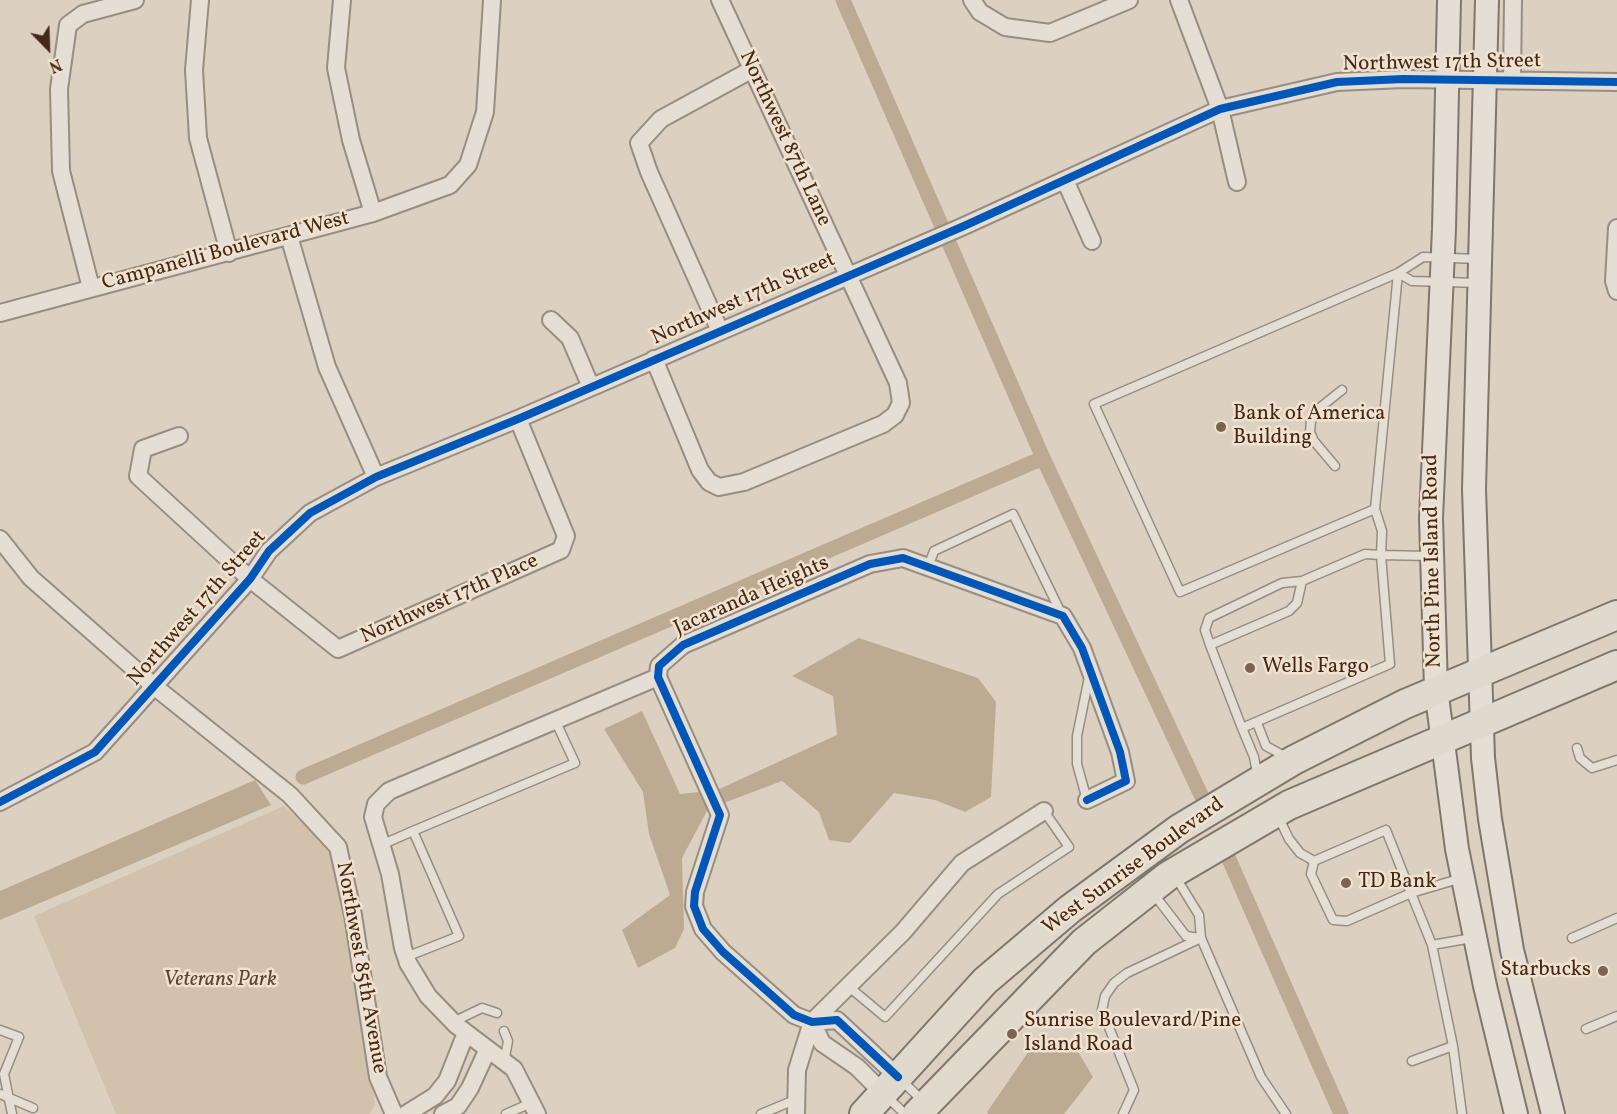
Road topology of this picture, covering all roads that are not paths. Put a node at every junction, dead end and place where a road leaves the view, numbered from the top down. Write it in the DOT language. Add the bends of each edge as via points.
graph roads {
  1 [pos="135,0"];
  2 [pos="200,0"];
  3 [pos="342,0"];
  4 [pos="492,0"];
  5 [pos="720,0"];
  6 [pos="972,0"];
  7 [pos="1130,0"];
  8 [pos="1179,0"];
  9 [pos="1449,0"];
  10 [pos="1487,0"];
  11 [pos="1513,0"];
  12 [pos="751,70"];
  13 [pos="1448,79"];
  14 [pos="1484,80"];
  15 [pos="1512,80"];
  16 [pos="1617,82"];
  17 [pos="1220,109"];
  18 [pos="1065,180"];
  19 [pos="1237,182"];
  20 [pos="373,213"];
  21 [pos="1617,228"];
  22 [pos="289,236"];
  23 [pos="1092,241"];
  24 [pos="229,253"];
  25 [pos="1442,257"];
  26 [pos="1480,259"];
  27 [pos="1398,273"];
  28 [pos="849,274"];
  29 [pos="1441,283"];
  30 [pos="1479,283"];
  31 [pos="91,288"];
  32 [pos="1617,291"];
  33 [pos="0,313"];
  34 [pos="551,320"];
  35 [pos="720,331"];
  36 [pos="654,359"];
  37 [pos="591,387"];
  38 [pos="1342,390"];
  39 [pos="518,419"];
  40 [pos="179,436"];
  41 [pos="1335,466"];
  42 [pos="376,477"];
  43 [pos="1375,509"];
  44 [pos="0,538"];
  45 [pos="1381,555"];
  46 [pos="1432,556"];
  47 [pos="928,567"];
  48 [pos="250,579"];
  49 [pos="1302,581"];
  50 [pos="1617,615"];
  51 [pos="1063,616"];
  52 [pos="1210,645"];
  53 [pos="1617,665"];
  54 [pos="1090,671"];
  55 [pos="1479,672"];
  56 [pos="658,677"];
  57 [pos="155,687"];
  58 [pos="1436,689"];
  59 [pos="555,720"];
  60 [pos="1257,723"];
  61 [pos="1481,723"];
  62 [pos="1242,728"];
  63 [pos="1441,739"];
  64 [pos="1577,748"];
  65 [pos="1294,760"];
  66 [pos="1617,760"];
  67 [pos="1251,785"];
  68 [pos="1,800"];
  69 [pos="1087,800"];
  70 [pos="1044,811"];
  71 [pos="1270,816"];
  72 [pos="413,831"];
  73 [pos="381,845"];
  74 [pos="1314,861"];
  75 [pos="1178,870"];
  76 [pos="1463,878"];
  77 [pos="1150,890"];
  78 [pos="1411,892"];
  79 [pos="1616,920"];
  80 [pos="1475,937"];
  81 [pos="1201,938"];
  82 [pos="1572,938"];
  83 [pos="1432,945"];
  84 [pos="406,957"];
  85 [pos="849,986"];
  86 [pos="497,1014"];
  87 [pos="1617,1016"];
  88 [pos="453,1022"];
  89 [pos="812,1022"];
  90 [pos="1586,1029"];
  91 [pos="0,1030"];
  92 [pos="504,1031"];
  93 [pos="466,1033"];
  94 [pos="1453,1046"];
  95 [pos="487,1051"];
  96 [pos="1412,1061"];
  97 [pos="504,1063"];
  98 [pos="891,1085"];
  99 [pos="0,1094"];
  100 [pos="11,1099"];
  101 [pos="797,1106"];
  102 [pos="33,1108"];
  103 [pos="534,1109"];
  104 [pos="920,1110"];
  105 [pos="12,1114"];
  106 [pos="394,1114"];
  107 [pos="406,1114"];
  108 [pos="443,1114"];
  109 [pos="506,1114"];
  110 [pos="761,1114"];
  111 [pos="864,1114"];
  112 [pos="1122,1114"];
  113 [pos="1286,1114"];
  114 [pos="1462,1114"];
  115 [pos="1516,1114"];
  116 [pos="1553,1114"];
  1 -- 31 [label="street" via="83,14 68,25 59,89 61,171"];
  2 -- 24 [label="street" via="194,70 198,138"];
  3 -- 20 [label="street" via="336,68 351,140"];
  4 -- 20 [label="street, Campanelli Boulevard West" via="484,112 468,165 450,185"];
  5 -- 12 [label="street, Northwest 87th Lane"];
  6 -- 7 [label="street" via="980,12 1005,27 1050,33"];
  8 -- 17 [label="street"];
  9 -- 13 [label="main road, North Pine Island Road"];
  10 -- 14 [label="main road, North Pine Island Road"];
  11 -- 15 [label="street"];
  12 -- 28 [label="street, Northwest 87th Lane"];
  12 -- 35 [label="street" via="662,119 639,143"];
  13 -- 14 [label="street, Northwest 17th Street"];
  13 -- 17 [label="street, Northwest 17th Street" via="1337,82"];
  13 -- 25 [label="main road, North Pine Island Road"];
  14 -- 15 [label="street, Northwest 17th Street"];
  14 -- 26 [label="main road, North Pine Island Road"];
  15 -- 16 [label="street, Northwest 17th Street"];
  17 -- 18 [label="street, Northwest 17th Street"];
  17 -- 19 [label="street"];
  18 -- 23 [label="street"];
  18 -- 28 [label="street, Northwest 17th Street"];
  20 -- 22 [label="street, Campanelli Boulevard West"];
  21 -- 32 [label="street"];
  22 -- 24 [label="street, Campanelli Boulevard West"];
  22 -- 42 [label="street" via="327,367"];
  24 -- 31 [label="street, Campanelli Boulevard West"];
  25 -- 26 [label="lane"];
  25 -- 27 [label="lane" via="1423,257"];
  25 -- 29 [label="main road, North Pine Island Road"];
  26 -- 30 [label="main road, North Pine Island Road"];
  27 -- 29 [label="lane" via="1412,281"];
  27 -- 43 [label="lane"];
  27 -- 43 [label="lane" via="1094,404 1180,592"];
  28 -- 35 [label="street, Northwest 17th Street"];
  28 -- 36 [label="street, Northwest 87th Lane" via="902,397 898,410 883,424 736,485 719,487 702,474"];
  29 -- 30 [label="lane"];
  29 -- 46 [label="main road, North Pine Island Road"];
  30 -- 55 [label="main road, North Pine Island Road" via="1474,489"];
  31 -- 33 [label="street, Campanelli Boulevard West"];
  34 -- 37 [label="street" via="570,338"];
  35 -- 36 [label="street, Northwest 17th Street"];
  36 -- 37 [label="street, Northwest 17th Street"];
  37 -- 39 [label="street, Northwest 17th Street"];
  38 -- 41 [label="lane" via="1317,410 1311,421 1314,441"];
  39 -- 42 [label="street, Northwest 17th Street"];
  39 -- 48 [label="street, Northwest 17th Place" via="567,536 561,550 338,649"];
  40 -- 48 [label="street" via="143,449 138,476"];
  42 -- 48 [label="street, Northwest 17th Street" via="310,513 269,551"];
  43 -- 45 [label="lane" via="1382,531"];
  44 -- 57 [label="street, Northwest 85th Avenue" via="31,578"];
  45 -- 46 [label="lane"];
  45 -- 49 [label="lane" via="1365,554"];
  45 -- 60 [label="lane" via="1390,664"];
  46 -- 58 [label="main road, North Pine Island Road"];
  47 -- 51 [label="street, Jacaranda Heights"];
  47 -- 51 [label="lane" via="934,551 1013,514"];
  47 -- 56 [label="street, Jacaranda Heights" via="903,558 870,564 683,645 659,666"];
  48 -- 57 [label="street, Northwest 17th Street"];
  49 -- 52 [label="lane" via="1297,603 1289,611"];
  49 -- 52 [label="lane" via="1282,584 1209,618 1205,630"];
  50 -- 55 [label="highway, West Sunrise Boulevard"];
  51 -- 54 [label="street"];
  52 -- 62 [label="lane"];
  53 -- 61 [label="highway, West Sunrise Boulevard"];
  54 -- 69 [label="lane" via="1077,736 1077,764"];
  54 -- 69 [label="street" via="1120,752 1126,781"];
  55 -- 58 [label="highway, West Sunrise Boulevard"];
  55 -- 61 [label="main road, North Pine Island Road"];
  56 -- 59 [label="street"];
  56 -- 89 [label="street" via="720,815 695,892 694,906 703,929 794,1015"];
  57 -- 68 [label="street, Northwest 17th Street" via="95,752"];
  57 -- 106 [label="street, Northwest 85th Avenue" via="290,795 338,847 353,915 378,1077"];
  58 -- 63 [label="main road, North Pine Island Road"];
  58 -- 65 [label="highway, West Sunrise Boulevard"];
  59 -- 72 [label="lane" via="575,763"];
  59 -- 73 [label="street" via="389,790 376,804 373,817"];
  60 -- 62 [label="lane"];
  60 -- 65 [label="lane" via="1266,746"];
  61 -- 63 [label="highway, West Sunrise Boulevard"];
  61 -- 116 [label="main road, North Pine Island Road" via="1490,819 1512,950"];
  62 -- 67 [label="lane" via="1254,757"];
  63 -- 71 [label="highway, West Sunrise Boulevard"];
  63 -- 76 [label="main road, North Pine Island Road"];
  64 -- 66 [label="lane" via="1580,758 1592,768"];
  65 -- 67 [label="highway, West Sunrise Boulevard"];
  67 -- 98 [label="highway, West Sunrise Boulevard" via="1179,829 1070,909 985,981"];
  70 -- 85 [label="street" via="962,863 903,932"];
  70 -- 85 [label="lane" via="1069,847 998,894 885,1017"];
  71 -- 74 [label="lane" via="1300,853"];
  71 -- 75 [label="highway, West Sunrise Boulevard"];
  72 -- 73 [label="lane"];
  72 -- 84 [label="lane" via="459,936"];
  73 -- 84 [label="street"];
  74 -- 78 [label="lane" via="1386,830"];
  74 -- 78 [label="lane" via="1311,874 1333,920 1347,921"];
  75 -- 77 [label="highway, West Sunrise Boulevard"];
  75 -- 81 [label="lane" via="1200,915"];
  76 -- 78 [label="lane"];
  76 -- 80 [label="main road, North Pine Island Road"];
  77 -- 81 [label="lane" via="1186,936"];
  77 -- 104 [label="highway, West Sunrise Boulevard" via="1076,950"];
  78 -- 83 [label="lane"];
  79 -- 82 [label="lane"];
  80 -- 83 [label="lane"];
  80 -- 115 [label="main road, North Pine Island Road"];
  81 -- 112 [label="lane" via="1127,973 1105,996 1102,1010 1134,1090"];
  81 -- 113 [label="lane" via="1261,1077"];
  83 -- 94 [label="lane"];
  84 -- 88 [label="street" via="428,996"];
  85 -- 89 [label="street"];
  86 -- 88 [label="lane" via="482,1008"];
  87 -- 90 [label="lane"];
  88 -- 93 [label="street"];
  89 -- 98 [label="street" via="822,1043"];
  89 -- 98 [label="street" via="837,1020"];
  89 -- 101 [label="street" via="797,1070"];
  91 -- 100 [label="lane" via="19,1037 4,1074"];
  92 -- 97 [label="lane" via="508,1041"];
  93 -- 95 [label="street"];
  93 -- 107 [label="street" via="447,1081 435,1096"];
  94 -- 96 [label="lane"];
  94 -- 114 [label="lane"];
  95 -- 97 [label="street"];
  95 -- 108 [label="street" via="458,1106"];
  97 -- 103 [label="street" via="514,1069"];
  98 -- 104 [label="lane"];
  98 -- 104 [label="lane"];
  98 -- 111 [label="highway, West Sunrise Boulevard"];
  99 -- 100 [label="lane"];
  100 -- 102 [label="lane"];
  100 -- 105 [label="lane"];
  101 -- 110 [label="lane"];
  103 -- 109 [label="lane"];
}
